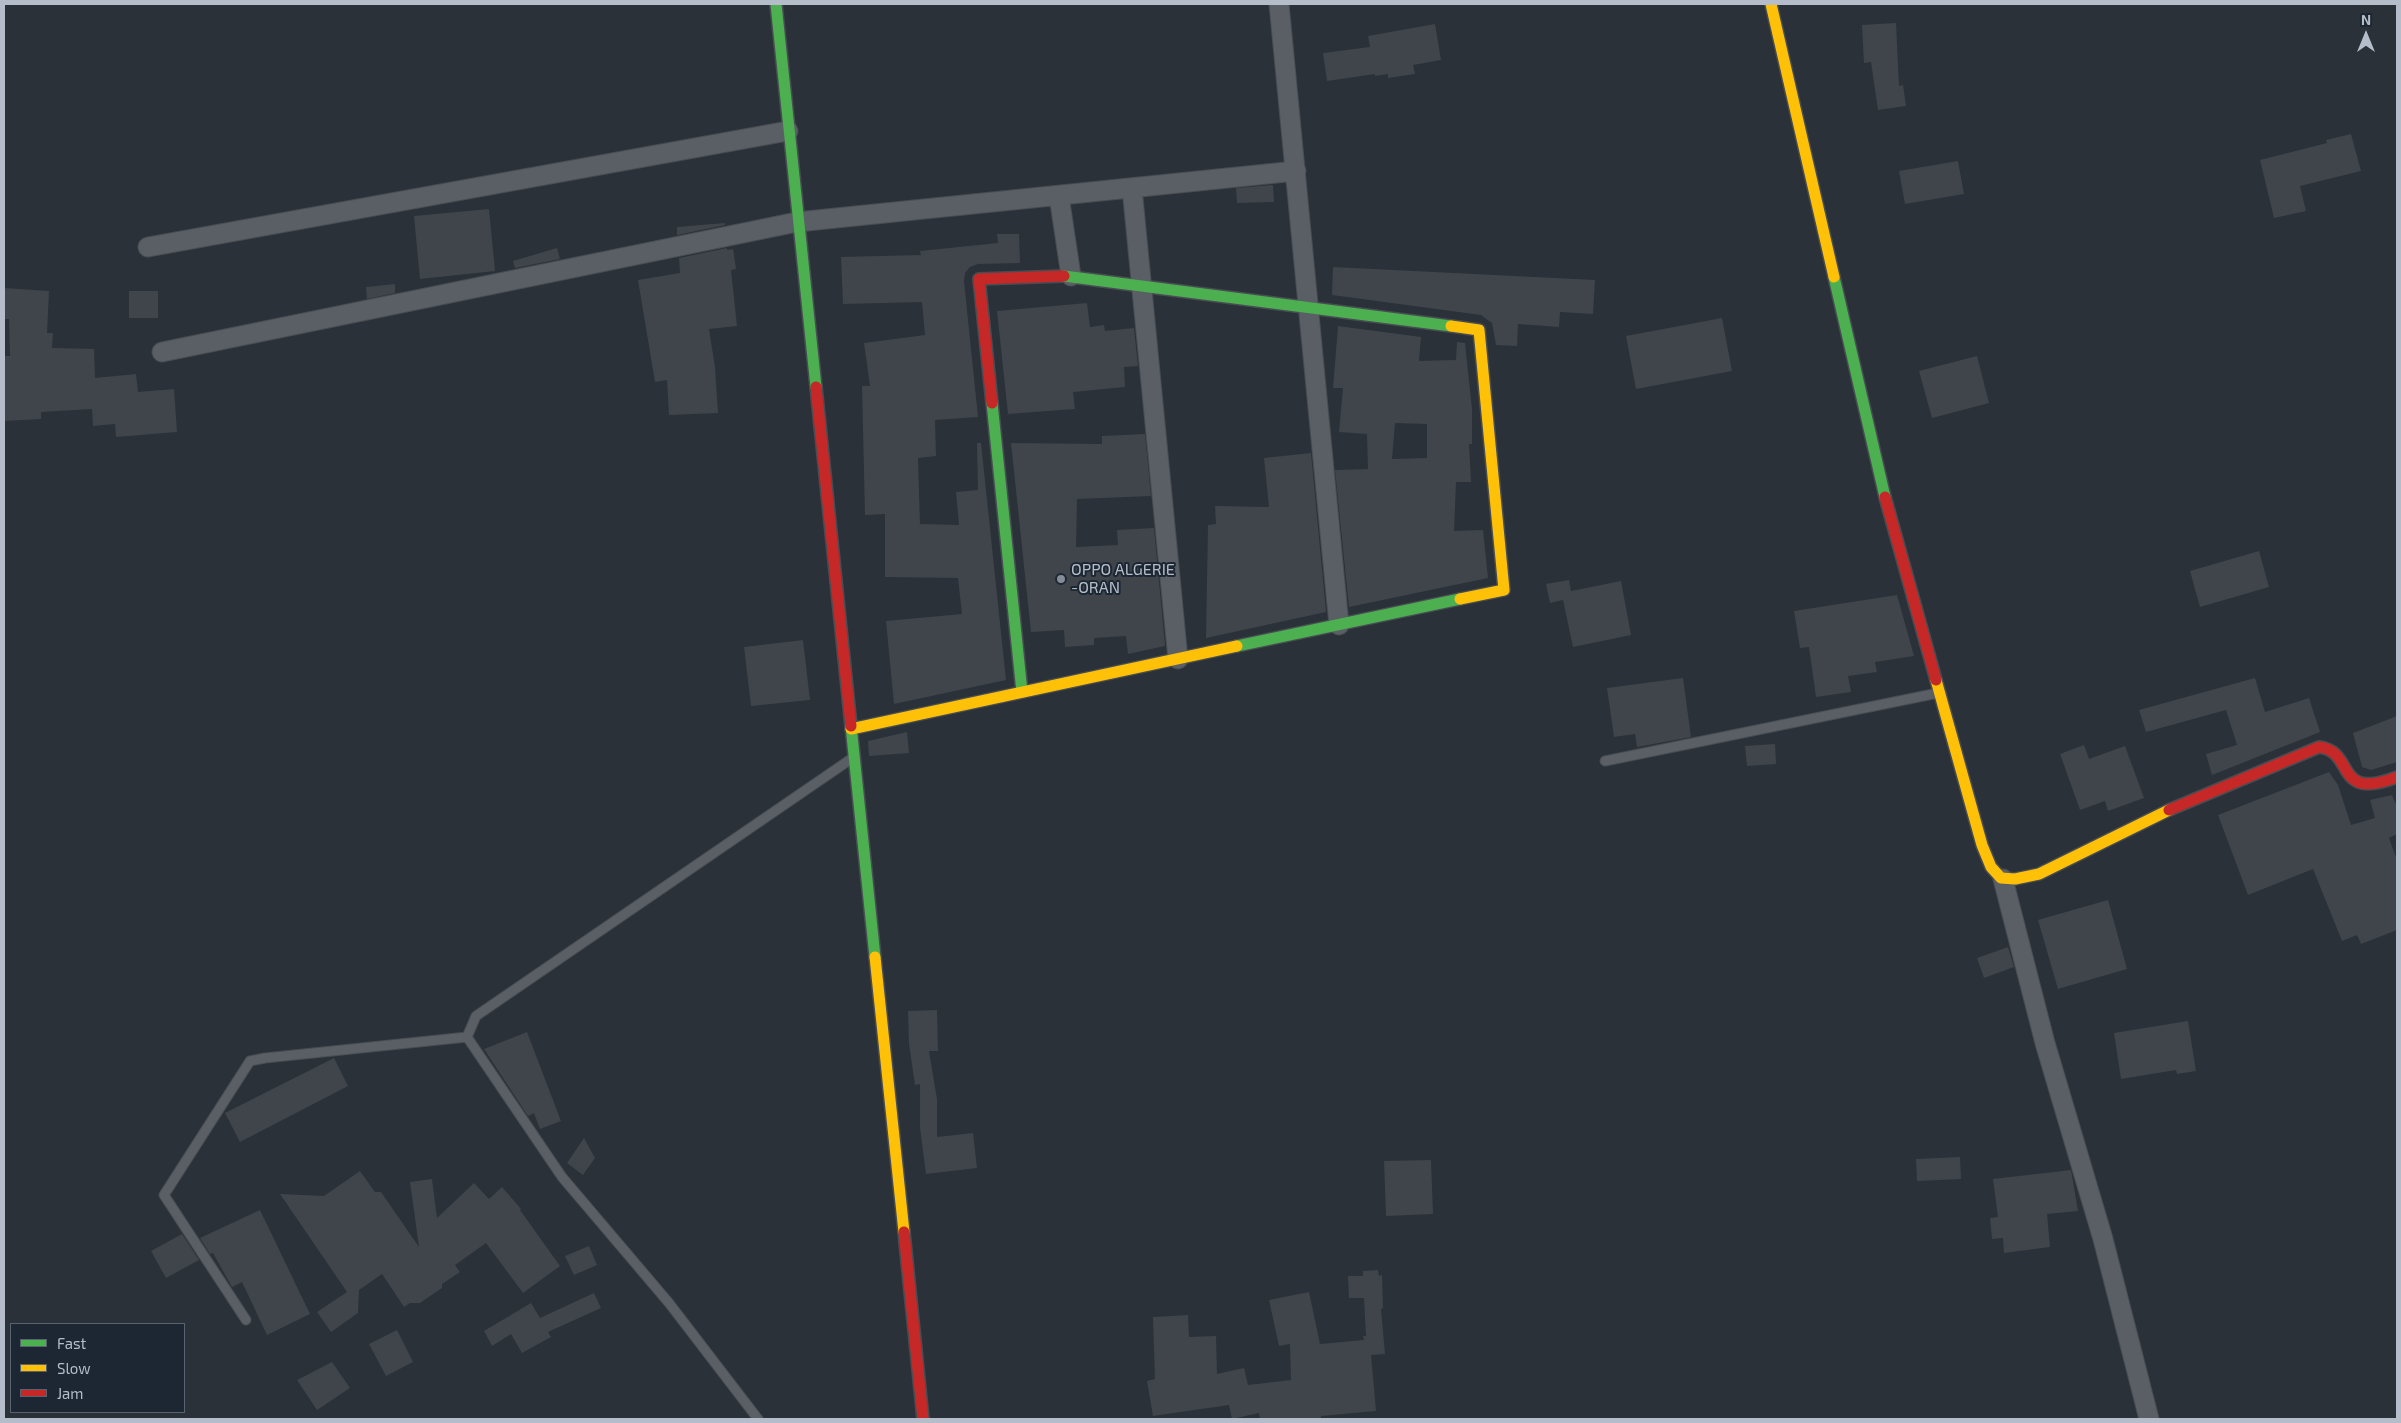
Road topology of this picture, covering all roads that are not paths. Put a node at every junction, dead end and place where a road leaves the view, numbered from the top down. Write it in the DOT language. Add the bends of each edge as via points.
graph roads {
  1 [pos="776,4"];
  2 [pos="1279,4"];
  3 [pos="1771,4"];
  4 [pos="788,131"];
  5 [pos="1296,171"];
  6 [pos="1132,188"];
  7 [pos="1059,196"];
  8 [pos="798,222"];
  9 [pos="148,247"];
  10 [pos="1071,276"];
  11 [pos="1141,286"];
  12 [pos="1309,308"];
  13 [pos="162,352"];
  14 [pos="1340,625"];
  15 [pos="1178,659"];
  16 [pos="1022,692"];
  17 [pos="1940,693"];
  18 [pos="850,729"];
  19 [pos="854,757"];
  20 [pos="1605,761"];
  21 [pos="2397,777"];
  22 [pos="2003,879"];
  23 [pos="467,1037"];
  24 [pos="246,1320"];
  25 [pos="758,1419"];
  26 [pos="923,1419"];
  27 [pos="2150,1419"];
  1 -- 4 [label="street"];
  2 -- 5 [label="street"];
  3 -- 17 [label="street" via="1885,495"];
  4 -- 8 [label="street"];
  4 -- 9 [label="street"];
  5 -- 6 [label="street"];
  5 -- 12 [label="street"];
  6 -- 7 [label="street"];
  6 -- 11 [label="street"];
  7 -- 8 [label="street"];
  7 -- 10 [label="street"];
  8 -- 13 [label="street"];
  8 -- 18 [label="street"];
  10 -- 11 [label="street"];
  10 -- 16 [label="street" via="979,279"];
  11 -- 12 [label="street"];
  11 -- 15 [label="street"];
  12 -- 14 [label="street"];
  12 -- 14 [label="street" via="1479,330 1504,590"];
  14 -- 15 [label="street"];
  15 -- 16 [label="street"];
  16 -- 18 [label="street"];
  17 -- 20 [label="lane"];
  17 -- 22 [label="street" via="1988,863 1993,873"];
  18 -- 19 [label="street"];
  19 -- 23 [label="lane" via="476,1016"];
  19 -- 26 [label="street"];
  21 -- 22 [label="street" via="2371,785 2360,783 2349,778 2329,748 2319,747 2180,805 2039,874 2016,880"];
  22 -- 27 [label="street" via="2045,1043 2103,1239"];
  23 -- 24 [label="lane" via="250,1061 164,1196"];
  23 -- 25 [label="lane" via="562,1177 668,1303"];
}
